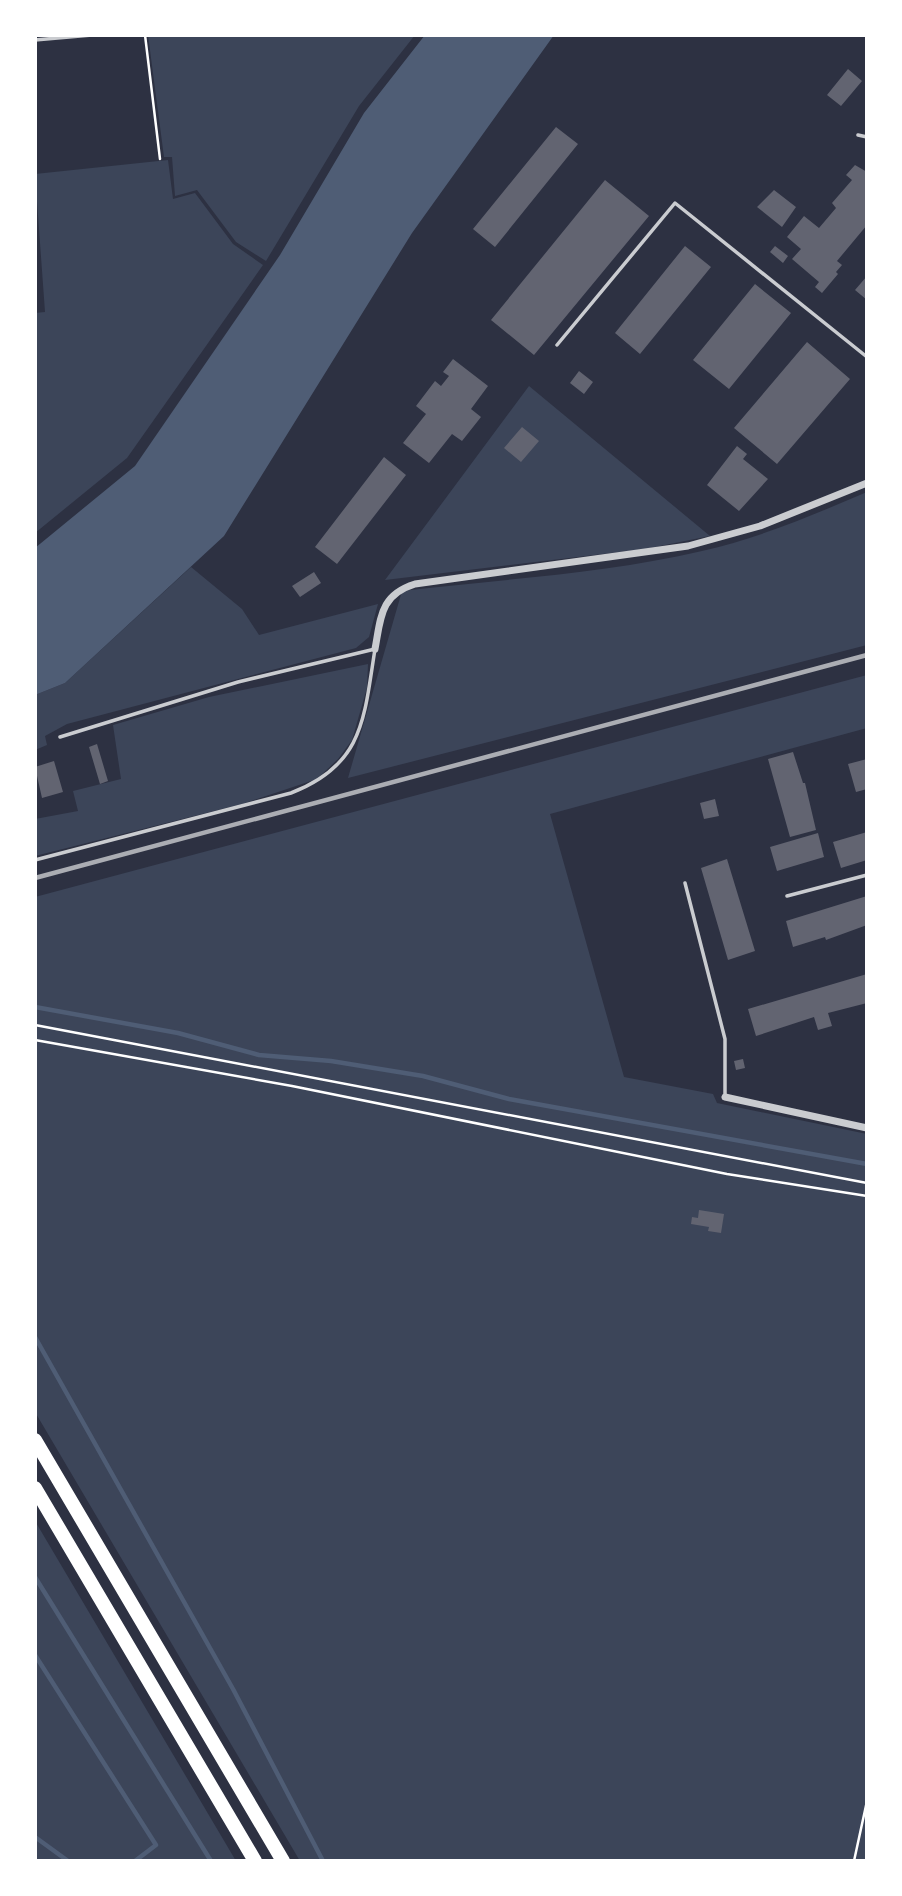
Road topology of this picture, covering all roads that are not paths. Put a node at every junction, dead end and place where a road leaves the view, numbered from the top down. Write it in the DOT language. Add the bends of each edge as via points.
graph roads {
  1 [pos="92,35"];
  2 [pos="35,40"];
  3 [pos="858,135"];
  4 [pos="867,137"];
  5 [pos="558,345"];
  6 [pos="867,357"];
  7 [pos="867,483"];
  8 [pos="375,649"];
  9 [pos="60,737"];
  10 [pos="35,860"];
  11 [pos="867,875"];
  12 [pos="685,883"];
  13 [pos="787,896"];
  14 [pos="726,1097"];
  15 [pos="867,1128"];
  16 [pos="35,1440"];
  17 [pos="35,1488"];
  18 [pos="255,1861"];
  19 [pos="283,1861"];
  1 -- 2 [label="lane"];
  3 -- 4 [label="lane"];
  5 -- 6 [label="lane" via="675,203"];
  7 -- 8 [label="street" via="760,526 688,546 399,589 388,600"];
  8 -- 9 [label="lane" via="237,682"];
  8 -- 10 [label="lane" via="366,710 357,736 329,776 291,793"];
  11 -- 13 [label="lane"];
  12 -- 14 [label="lane" via="725,1039"];
  14 -- 15 [label="street"];
  16 -- 19 [label="highway"];
  17 -- 18 [label="highway"];
}
